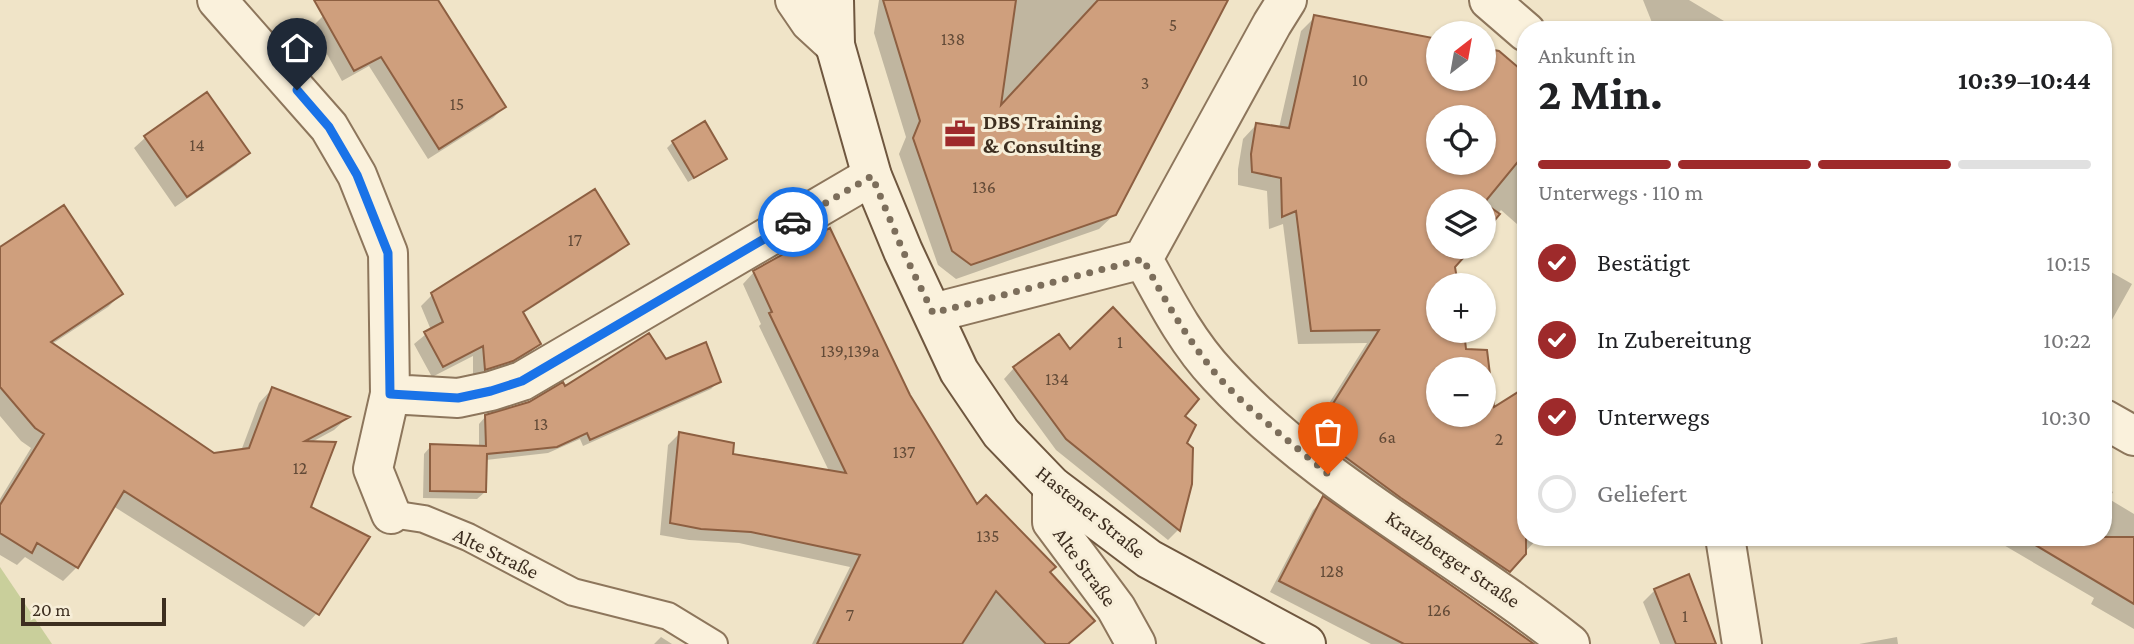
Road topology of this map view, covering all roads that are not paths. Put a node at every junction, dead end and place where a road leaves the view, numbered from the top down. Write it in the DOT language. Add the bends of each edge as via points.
graph roads {
  1 [pos="217,0"];
  2 [pos="794,0"];
  3 [pos="834,0"];
  4 [pos="1287,0"];
  5 [pos="1489,0"];
  6 [pos="1517,24"];
  7 [pos="835,45"];
  8 [pos="872,176"];
  9 [pos="1143,259"];
  10 [pos="933,313"];
  11 [pos="390,394"];
  12 [pos="2112,424"];
  13 [pos="2134,436"];
  14 [pos="1052,486"];
  15 [pos="391,514"];
  16 [pos="1726,546"];
  17 [pos="714,644"];
  18 [pos="1136,644"];
  19 [pos="1306,644"];
  20 [pos="1570,644"];
  21 [pos="1742,644"];
  1 -- 11 [label="street, Alte Straße" via="329,127 357,175 388,253"];
  2 -- 7 [label="street"];
  3 -- 7 [label="street, Hastener Straße"];
  4 -- 9 [label="street"];
  5 -- 6 [label="street"];
  7 -- 8 [label="street, Hastener Straße"];
  8 -- 10 [label="street, Hastener Straße"];
  8 -- 11 [label="street" via="522,381 458,398"];
  9 -- 10 [label="street"];
  9 -- 20 [label="street, Kratzberger Straße" via="1177,321 1217,375 1262,418 1328,474"];
  10 -- 14 [label="street, Hastener Straße" via="959,371 1001,433"];
  11 -- 15 [label="street, Alte Straße" via="373,469"];
  12 -- 13 [label="street"];
  14 -- 18 [label="street, Alte Straße" via="1052,522"];
  14 -- 19 [label="street, Hastener Straße" via="1149,559"];
  15 -- 17 [label="lane, Alte Straße" via="424,519 468,537 573,592 668,616"];
  16 -- 21 [label="street"];
}
